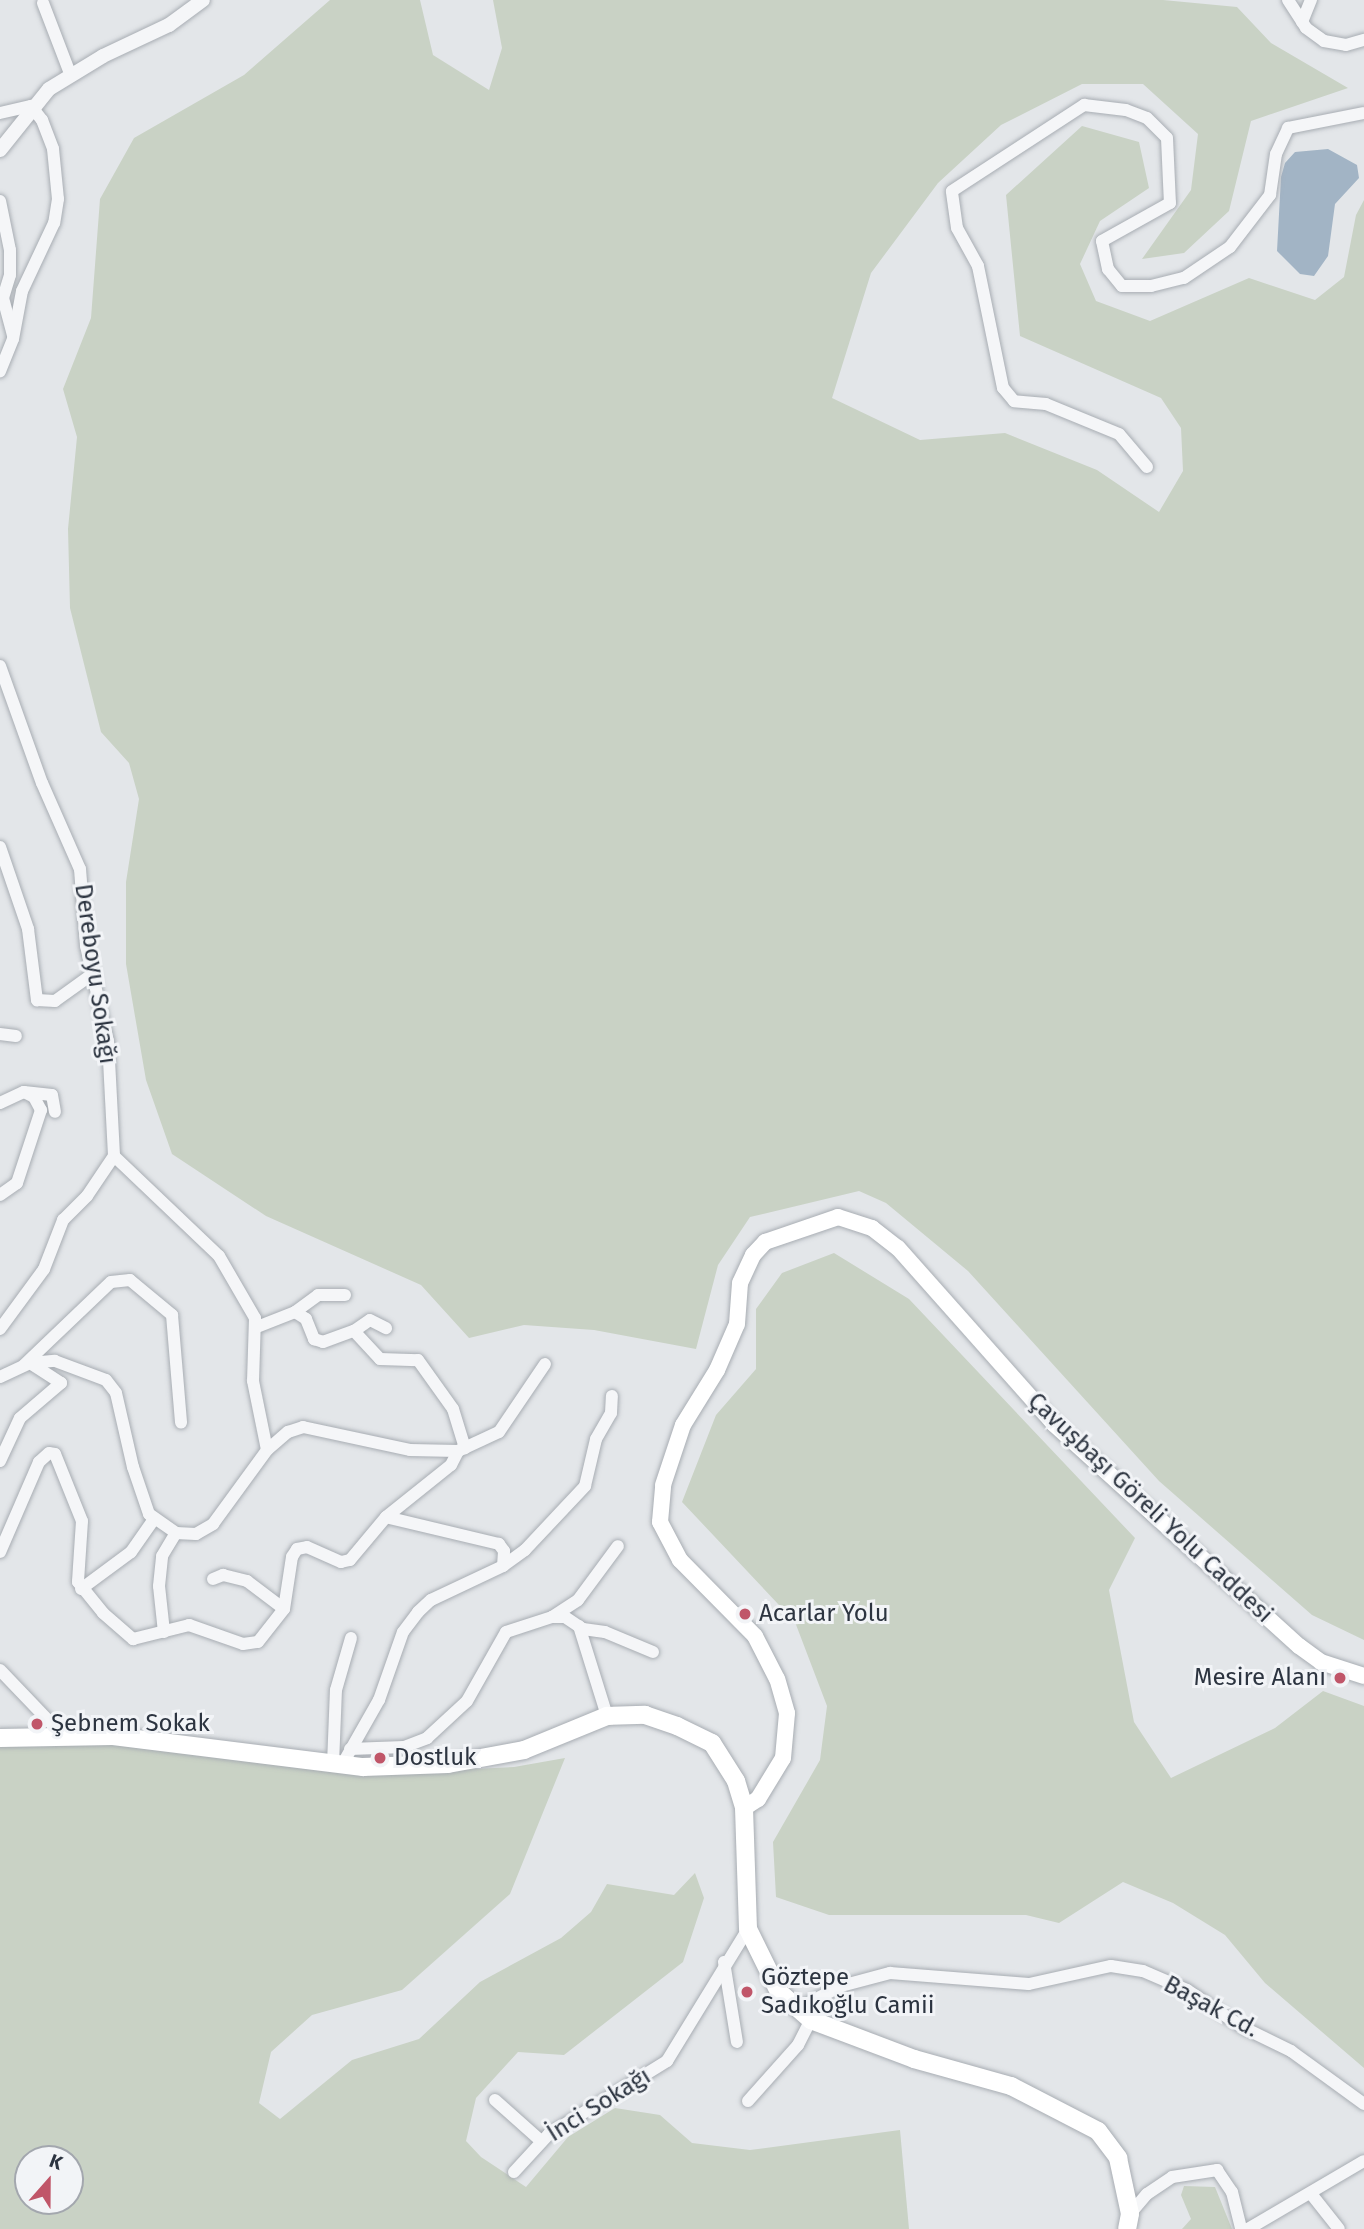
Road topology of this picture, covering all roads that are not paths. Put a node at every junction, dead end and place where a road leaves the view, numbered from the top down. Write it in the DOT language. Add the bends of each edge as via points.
graph roads {
  1 [pos="203,0"];
  2 [pos="1288,0"];
  3 [pos="1311,0"];
  4 [pos="43,3"];
  5 [pos="1302,22"];
  6 [pos="1364,40"];
  7 [pos="71,76"];
  8 [pos="31,106"];
  9 [pos="0,113"];
  10 [pos="1364,113"];
  11 [pos="0,150"];
  12 [pos="0,201"];
  13 [pos="13,339"];
  14 [pos="0,372"];
  15 [pos="1147,467"];
  16 [pos="0,666"];
  17 [pos="0,848"];
  18 [pos="91,975"];
  19 [pos="0,1034"];
  20 [pos="16,1036"];
  21 [pos="24,1091"];
  22 [pos="0,1103"];
  23 [pos="55,1112"];
  24 [pos="114,1156"];
  25 [pos="0,1195"];
  26 [pos="345,1295"];
  27 [pos="295,1312"];
  28 [pos="257,1327"];
  29 [pos="386,1328"];
  30 [pos="0,1329"];
  31 [pos="355,1331"];
  32 [pos="545,1364"];
  33 [pos="26,1365"];
  34 [pos="0,1377"];
  35 [pos="612,1396"];
  36 [pos="181,1423"];
  37 [pos="267,1450"];
  38 [pos="462,1450"];
  39 [pos="0,1461"];
  40 [pos="386,1517"];
  41 [pos="154,1519"];
  42 [pos="176,1534"];
  43 [pos="618,1546"];
  44 [pos="0,1552"];
  45 [pos="503,1566"];
  46 [pos="213,1579"];
  47 [pos="81,1588"];
  48 [pos="284,1609"];
  49 [pos="552,1617"];
  50 [pos="579,1626"];
  51 [pos="164,1632"];
  52 [pos="351,1639"];
  53 [pos="653,1652"];
  54 [pos="0,1670"];
  55 [pos="1364,1676"];
  56 [pos="607,1716"];
  57 [pos="0,1738"];
  58 [pos="65,1738"];
  59 [pos="341,1759"];
  60 [pos="744,1808"];
  61 [pos="748,1929"];
  62 [pos="724,1962"];
  63 [pos="804,2015"];
  64 [pos="737,2042"];
  65 [pos="495,2100"];
  66 [pos="748,2101"];
  67 [pos="1363,2104"];
  68 [pos="541,2141"];
  69 [pos="1364,2161"];
  70 [pos="514,2172"];
  71 [pos="1312,2195"];
  72 [pos="1129,2221"];
  73 [pos="1241,2229"];
  74 [pos="1248,2229"];
  75 [pos="1339,2229"];
  1 -- 7 [label="street" via="169,25"];
  2 -- 5 [label="street"];
  3 -- 5 [label="street"];
  4 -- 7 [label="street"];
  5 -- 6 [label="street" via="1315,36 1335,44"];
  7 -- 8 [label="street"];
  8 -- 9 [label="street"];
  8 -- 11 [label="street"];
  8 -- 13 [label="street" via="53,149 58,199 54,223 25,281"];
  10 -- 15 [label="street" via="1288,128 1276,154 1270,195 1230,247 1184,278 1151,286 1122,286 1108,269 1102,241 1170,202 1167,138 1147,118 1126,110 1084,105 952,191 957,228 978,266 1003,387 1014,401 1046,404 1119,434"];
  12 -- 13 [label="street" via="10,250 4,298"];
  13 -- 14 [label="street"];
  16 -- 18 [label="street, Dereboyu Sokağı" via="33,760 80,869 79,898"];
  17 -- 18 [label="street" via="28,929 37,1000 55,1001"];
  18 -- 24 [label="street, Dereboyu Sokağı" via="106,1024"];
  19 -- 20 [label="street"];
  21 -- 22 [label="street"];
  21 -- 23 [label="street" via="52,1095"];
  21 -- 25 [label="street" via="41,1110 17,1183"];
  24 -- 28 [label="street" via="219,1255"];
  24 -- 30 [label="street" via="87,1196 62,1220 44,1269"];
  26 -- 27 [label="street" via="318,1295"];
  27 -- 28 [label="street"];
  27 -- 31 [label="street" via="306,1319 317,1341"];
  28 -- 37 [label="street" via="253,1381"];
  29 -- 31 [label="street" via="370,1320"];
  31 -- 38 [label="street" via="380,1359 418,1360 453,1409"];
  32 -- 38 [label="street" via="499,1432"];
  33 -- 34 [label="street"];
  33 -- 36 [label="street" via="111,1282 130,1280 172,1315"];
  33 -- 39 [label="street" via="61,1383 20,1418"];
  33 -- 41 [label="street" via="55,1361 82,1368 111,1387 133,1467"];
  35 -- 45 [label="street" via="611,1413 596,1439 585,1486 525,1550"];
  37 -- 38 [label="street" via="303,1427 410,1450"];
  37 -- 42 [label="street" via="214,1524 195,1534"];
  38 -- 40 [label="street" via="451,1465"];
  40 -- 45 [label="street" via="499,1544 504,1551"];
  40 -- 48 [label="street" via="350,1559 341,1562 307,1547 298,1549 292,1557"];
  41 -- 42 [label="street"];
  41 -- 47 [label="street" via="131,1552"];
  42 -- 51 [label="street" via="162,1556 159,1586"];
  43 -- 49 [label="street" via="578,1600"];
  44 -- 47 [label="street" via="39,1462 49,1453 55,1454 82,1521"];
  45 -- 59 [label="street" via="430,1600 418,1612 402,1632 379,1700"];
  46 -- 48 [label="street" via="223,1575 247,1581"];
  47 -- 51 [label="street" via="133,1639"];
  48 -- 51 [label="street" via="258,1642 243,1644 189,1625"];
  49 -- 50 [label="street" via="565,1617"];
  49 -- 59 [label="street" via="506,1632 467,1701 426,1738"];
  50 -- 53 [label="street"];
  50 -- 56 [label="street"];
  52 -- 59 [label="street" via="335,1689"];
  54 -- 58 [label="street"];
  55 -- 60 [label="main road, Çavuşbaşı Göreli Yolu Caddesi" via="1321,1662 1299,1646 1054,1424 898,1248 872,1227 838,1217 765,1242 753,1255 740,1283 737,1324 718,1370 683,1424 663,1485 660,1522 675,1550 755,1636 777,1679 787,1713 783,1758 758,1799"];
  56 -- 59 [label="main road" via="524,1750 448,1764"];
  56 -- 60 [label="main road" via="645,1715 712,1744 736,1781"];
  57 -- 58 [label="main road"];
  58 -- 59 [label="main road" via="113,1736"];
  60 -- 61 [label="main road"];
  61 -- 62 [label="street, İnci Sokağı"];
  61 -- 63 [label="main road" via="762,1965"];
  62 -- 64 [label="street"];
  62 -- 68 [label="street, İnci Sokağı" via="667,2061"];
  63 -- 66 [label="street" via="798,2045"];
  63 -- 67 [label="street, Başak Cd." via="841,1986 890,1973 1029,1984 1111,1966 1143,1971 1187,1990 1242,2027 1292,2051"];
  63 -- 72 [label="main road" via="914,2059 1011,2086 1098,2131 1118,2158"];
  65 -- 68 [label="street"];
  68 -- 70 [label="street, İnci Sokağı"];
  69 -- 71 [label="street" via="1339,2172"];
  71 -- 74 [label="street"];
  71 -- 75 [label="street"];
  72 -- 73 [label="street" via="1147,2194 1172,2177 1217,2170 1232,2192"];
}
